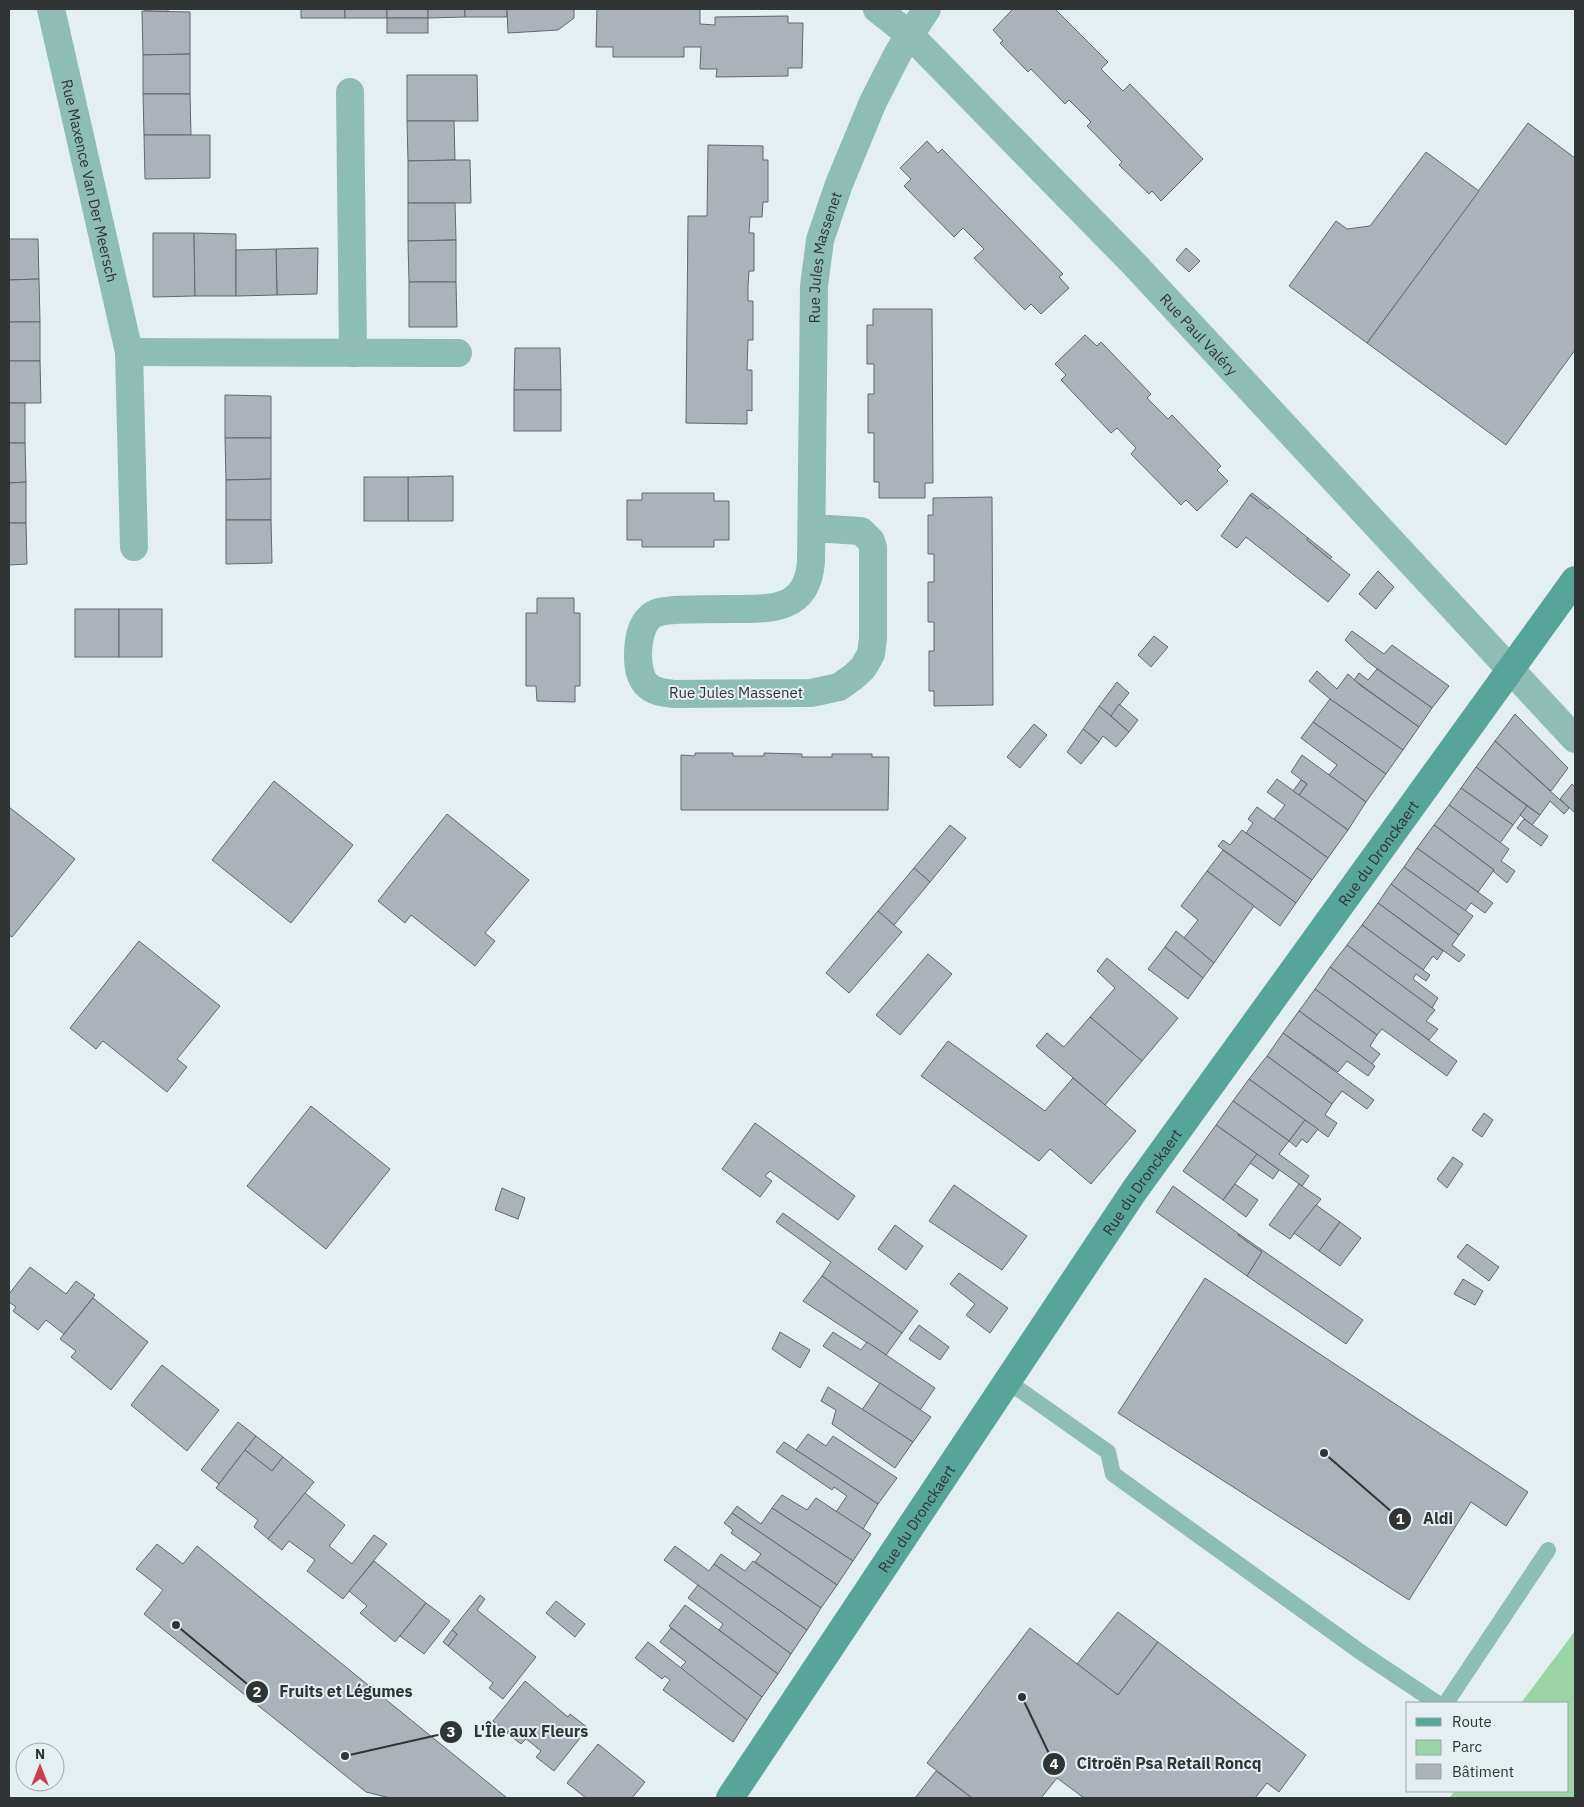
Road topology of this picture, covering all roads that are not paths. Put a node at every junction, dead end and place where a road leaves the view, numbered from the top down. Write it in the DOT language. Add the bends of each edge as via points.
graph roads {
  1 [pos="52,9"];
  2 [pos="877,9"];
  3 [pos="927,9"];
  4 [pos="910,35"];
  5 [pos="350,92"];
  6 [pos="129,352"];
  7 [pos="353,353"];
  8 [pos="458,353"];
  9 [pos="812,528"];
  10 [pos="134,547"];
  11 [pos="1575,580"];
  12 [pos="1511,669"];
  13 [pos="1575,739"];
  14 [pos="1007,1381"];
  15 [pos="1548,1550"];
  16 [pos="1436,1702"];
  17 [pos="1447,1702"];
  18 [pos="730,1798"];
  1 -- 6 [label="street, Rue Maxence Van Der Meersch"];
  2 -- 4 [label="street, Rue Paul Valéry"];
  3 -- 4 [label="street, Rue Jules Massenet"];
  4 -- 9 [label="street, Rue Jules Massenet" via="885,77 849,157 820,240 814,286"];
  4 -- 12 [label="street, Rue Paul Valéry" via="1134,264"];
  5 -- 7 [label="street"];
  6 -- 7 [label="street"];
  6 -- 10 [label="street, Rue Maxence Van Der Meersch"];
  7 -- 8 [label="street"];
  9 -- 9 [label="street, Rue Jules Massenet" via="862,531 871,541 873,638 871,654 864,668 839,687 811,692 669,694 645,684 638,659 642,626 649,617 660,611 775,608 793,600 808,581"];
  11 -- 12 [label="main road, Rue du Dronckaert"];
  12 -- 13 [label="street, Rue Paul Valéry"];
  12 -- 14 [label="main road, Rue du Dronckaert" via="1134,1191"];
  14 -- 16 [label="lane" via="1108,1452 1113,1474"];
  14 -- 18 [label="main road, Rue du Dronckaert"];
  15 -- 17 [label="lane"];
}
